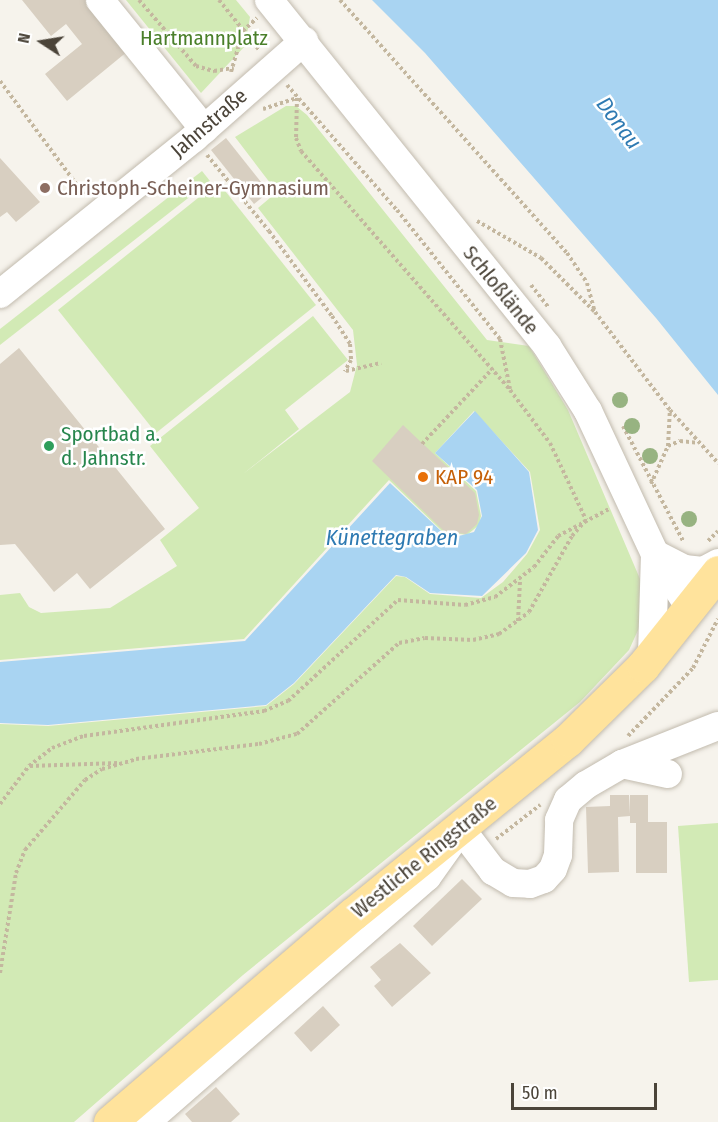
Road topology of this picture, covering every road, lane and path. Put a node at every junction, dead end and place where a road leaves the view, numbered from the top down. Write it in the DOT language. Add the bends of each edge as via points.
graph roads {
  1 [pos="100,0"];
  2 [pos="139,0"];
  3 [pos="219,0"];
  4 [pos="269,0"];
  5 [pos="340,0"];
  6 [pos="243,30"];
  7 [pos="304,41"];
  8 [pos="235,68"];
  9 [pos="0,81"];
  10 [pos="199,134"];
  11 [pos="87,198"];
  12 [pos="474,219"];
  13 [pos="0,294"];
  14 [pos="595,312"];
  15 [pos="381,363"];
  16 [pos="493,368"];
  17 [pos="510,390"];
  18 [pos="670,410"];
  19 [pos="699,443"];
  20 [pos="422,444"];
  21 [pos="668,446"];
  22 [pos="718,463"];
  23 [pos="651,484"];
  24 [pos="654,490"];
  25 [pos="609,509"];
  26 [pos="586,520"];
  27 [pos="718,531"];
  28 [pos="691,546"];
  29 [pos="655,554"];
  30 [pos="714,554"];
  31 [pos="520,580"];
  32 [pos="709,617"];
  33 [pos="518,621"];
  34 [pos="648,660"];
  35 [pos="718,726"];
  36 [pos="122,763"];
  37 [pos="622,764"];
  38 [pos="29,766"];
  39 [pos="668,774"];
  40 [pos="0,804"];
  41 [pos="461,829"];
  42 [pos="0,973"];
  43 [pos="110,1122"];
  44 [pos="146,1122"];
  1 -- 10 [label="street"];
  2 -- 8 [label="path" via="196,66 214,71"];
  3 -- 6 [label="path"];
  4 -- 7 [label="street, Schloßlände"];
  5 -- 14 [label="path" via="567,254 587,283"];
  7 -- 10 [label="street, Jahnstraße"];
  7 -- 29 [label="street, Schloßlände" via="547,346 588,411"];
  9 -- 11 [label="path"];
  10 -- 13 [label="street, Jahnstraße"];
  10 -- 15 [label="path" via="350,344 351,360 345,371"];
  12 -- 14 [label="path" via="542,258"];
  14 -- 18 [label="path"];
  16 -- 17 [label="path"];
  16 -- 17 [label="path" via="301,150 296,138 297,98 397,210 500,339"];
  16 -- 20 [label="path"];
  17 -- 26 [label="path" via="550,443"];
  18 -- 19 [label="path"];
  18 -- 21 [label="path"];
  19 -- 21 [label="path" via="680,441"];
  19 -- 22 [label="path"];
  21 -- 23 [label="path"];
  24 -- 28 [label="path" via="682,541"];
  25 -- 26 [label="path"];
  26 -- 31 [label="path" via="558,536"];
  26 -- 33 [label="path" via="572,536 530,612"];
  27 -- 30 [label="path"];
  29 -- 30 [label="street" via="703,571"];
  29 -- 32 [label="street, Schloßlände"];
  29 -- 34 [label="street"];
  30 -- 32 [label="main road, Westliche Ringstraße"];
  31 -- 33 [label="path"];
  31 -- 38 [label="path" via="495,597 465,605 398,600 312,681 288,700 264,711 84,736 52,748"];
  32 -- 34 [label="main road, Westliche Ringstraße"];
  33 -- 36 [label="path" via="499,634 473,640 425,638 399,644 297,734 259,744"];
  34 -- 41 [label="main road, Westliche Ringstraße" via="568,740"];
  35 -- 37 [label="street"];
  36 -- 38 [label="path"];
  36 -- 42 [label="path" via="85,780 25,850 16,873"];
  37 -- 39 [label="street"];
  37 -- 41 [label="street" via="568,800 559,820 558,855 544,879 530,884 513,883 493,871"];
  38 -- 40 [label="path"];
  41 -- 43 [label="main road, Westliche Ringstraße" via="353,914"];
  41 -- 44 [label="street, Westliche Ringstraße" via="427,877"];
}
